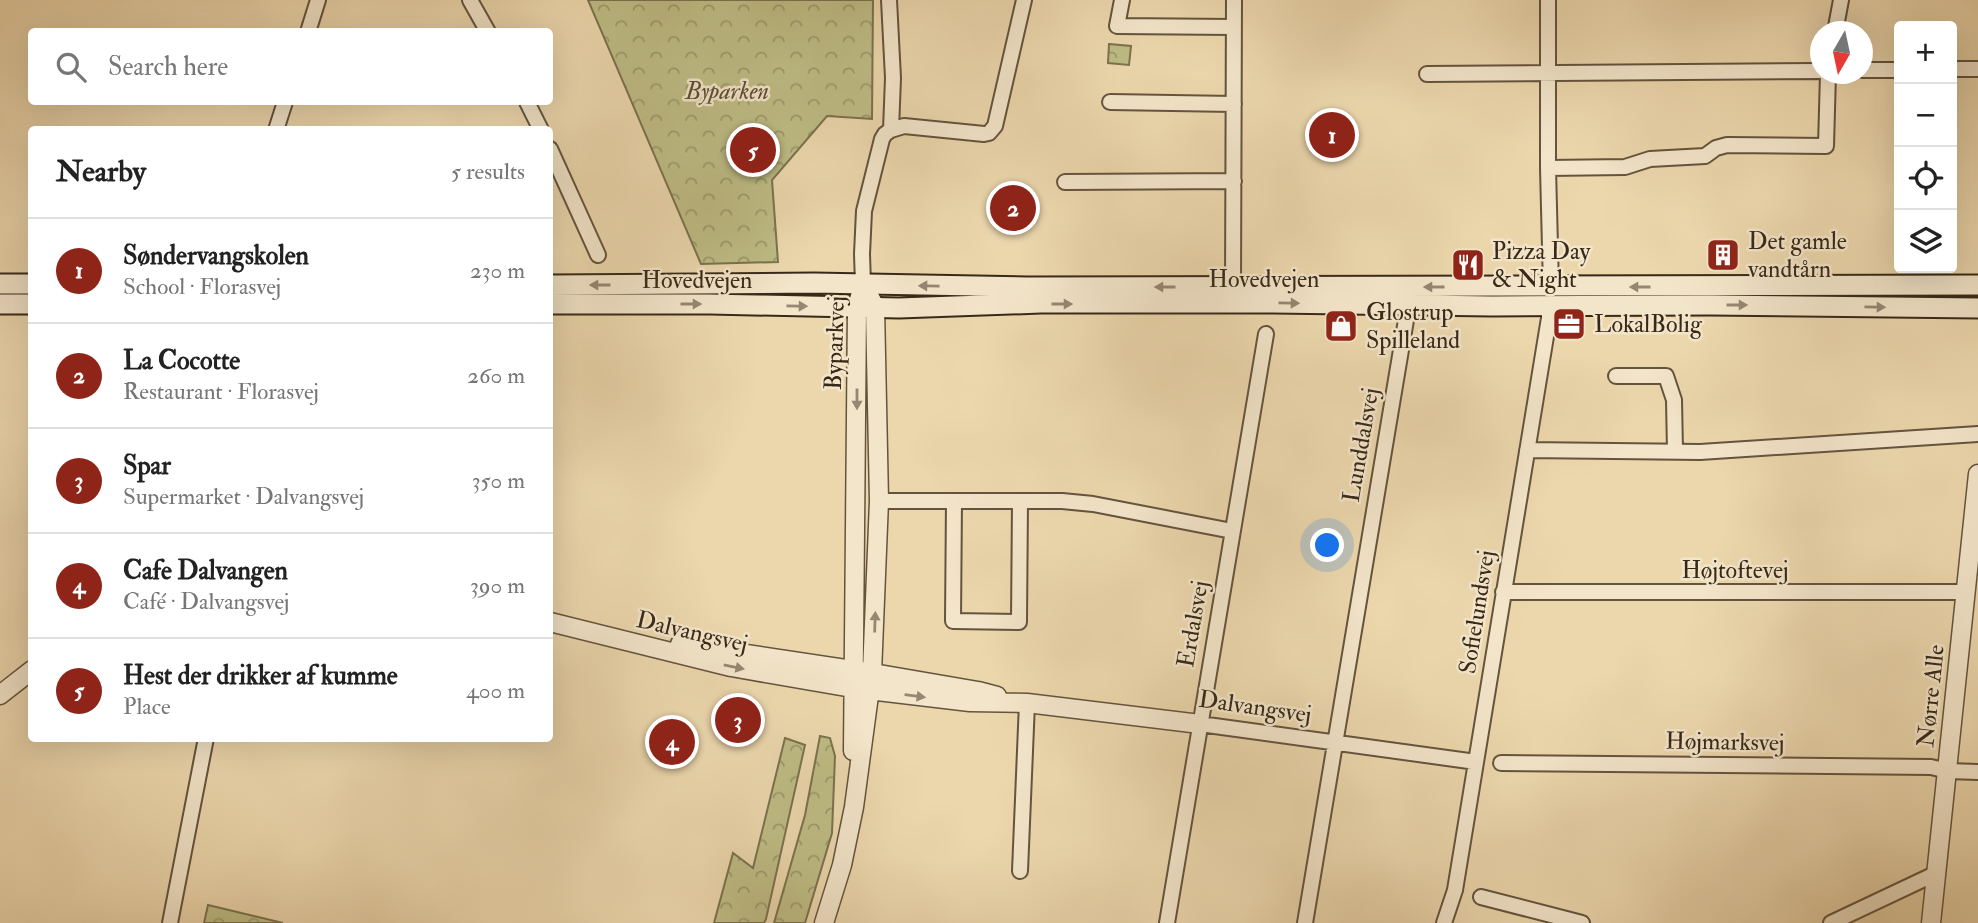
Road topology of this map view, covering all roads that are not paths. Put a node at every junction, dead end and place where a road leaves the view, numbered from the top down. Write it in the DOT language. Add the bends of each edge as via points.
graph roads {
  1 [pos="309,0"];
  2 [pos="318,0"];
  3 [pos="470,0"];
  4 [pos="890,0"];
  5 [pos="1024,0"];
  6 [pos="1122,0"];
  7 [pos="1234,0"];
  8 [pos="1549,0"];
  9 [pos="1841,0"];
  10 [pos="1837,21"];
  11 [pos="1233,27"];
  12 [pos="309,28"];
  13 [pos="486,28"];
  14 [pos="1957,69"];
  15 [pos="1978,69"];
  16 [pos="1894,70"];
  17 [pos="1810,71"];
  18 [pos="1873,71"];
  19 [pos="1549,73"];
  20 [pos="1427,74"];
  21 [pos="1828,84"];
  22 [pos="1110,102"];
  23 [pos="1234,104"];
  24 [pos="284,105"];
  25 [pos="528,105"];
  26 [pos="277,126"];
  27 [pos="539,126"];
  28 [pos="891,130"];
  29 [pos="553,156"];
  30 [pos="1548,168"];
  31 [pos="1234,181"];
  32 [pos="1065,182"];
  33 [pos="598,255"];
  34 [pos="0,284"];
  35 [pos="28,284"];
  36 [pos="863,284"];
  37 [pos="553,285"];
  38 [pos="1978,285"];
  39 [pos="1233,287"];
  40 [pos="1550,296"];
  41 [pos="0,304"];
  42 [pos="28,304"];
  43 [pos="553,304"];
  44 [pos="1416,305"];
  45 [pos="866,307"];
  46 [pos="1978,308"];
  47 [pos="1266,334"];
  48 [pos="1616,376"];
  49 [pos="1978,434"];
  50 [pos="1527,450"];
  51 [pos="1675,451"];
  52 [pos="1978,474"];
  53 [pos="879,501"];
  54 [pos="954,501"];
  55 [pos="1020,501"];
  56 [pos="1232,531"];
  57 [pos="1503,592"];
  58 [pos="1966,592"];
  59 [pos="1971,616"];
  60 [pos="553,623"];
  61 [pos="28,673"];
  62 [pos="862,680"];
  63 [pos="1,692"];
  64 [pos="1027,703"];
  65 [pos="1200,724"];
  66 [pos="205,742"];
  67 [pos="1335,743"];
  68 [pos="1476,762"];
  69 [pos="1501,763"];
  70 [pos="1948,772"];
  71 [pos="1978,772"];
  72 [pos="1020,871"];
  73 [pos="1937,873"];
  74 [pos="1481,897"];
  75 [pos="170,923"];
  76 [pos="824,923"];
  77 [pos="1167,923"];
  78 [pos="1305,923"];
  79 [pos="1444,923"];
  80 [pos="1582,923"];
  81 [pos="1831,923"];
  82 [pos="1931,923"];
  1 -- 12 [label="street"];
  2 -- 12 [label="street"];
  3 -- 13 [label="street"];
  4 -- 28 [label="street"];
  5 -- 28 [label="street" via="993,130 984,134 904,126"];
  6 -- 11 [label="street" via="1117,26"];
  7 -- 11 [label="street"];
  8 -- 19 [label="street, Sofielundsvej"];
  9 -- 10 [label="street"];
  11 -- 23 [label="street"];
  14 -- 15 [label="street"];
  16 -- 18 [label="street"];
  17 -- 19 [label="street"];
  19 -- 20 [label="street"];
  19 -- 30 [label="street, Sofielundsvej"];
  21 -- 30 [label="street" via="1826,146 1727,145 1705,156 1644,160 1625,167"];
  22 -- 23 [label="street"];
  23 -- 31 [label="street"];
  24 -- 26 [label="street"];
  25 -- 27 [label="street"];
  28 -- 36 [label="street" via="882,139 863,211"];
  29 -- 33 [label="street"];
  30 -- 40 [label="street, Sofielundsvej"];
  31 -- 32 [label="street"];
  31 -- 39 [label="street"];
  34 -- 35 [label="main road"];
  36 -- 37 [label="main road, Hovedvejen, one-way"];
  39 -- 36 [label="main road, Hovedvejen, one-way"];
  36 -- 45 [label="street, Byparkvej"];
  38 -- 40 [label="main road, Hovedvejen, one-way"];
  40 -- 39 [label="main road, Hovedvejen, one-way"];
  40 -- 44 [label="main road, Hovedvejen"];
  40 -- 46 [label="main road, Hovedvejen, one-way" via="1729,305"];
  40 -- 50 [label="street, Sofielundsvej"];
  41 -- 42 [label="main road"];
  43 -- 45 [label="main road, Hovedvejen, one-way"];
  45 -- 44 [label="main road, Hovedvejen, one-way"];
  44 -- 67 [label="street, Lunddalsvej" via="1406,320"];
  45 -- 53 [label="street, Byparkvej"];
  45 -- 62 [label="street, Byparkvej, one-way" via="857,471"];
  47 -- 56 [label="street, Erdalsvej"];
  48 -- 51 [label="street" via="1666,376 1674,400"];
  49 -- 51 [label="street"];
  50 -- 51 [label="street"];
  50 -- 57 [label="street, Sofielundsvej"];
  52 -- 58 [label="street, Nørre Alle"];
  53 -- 54 [label="street"];
  62 -- 53 [label="street, Byparkvej, one-way"];
  54 -- 55 [label="street"];
  54 -- 55 [label="street" via="953,621 1019,622"];
  55 -- 56 [label="street" via="1093,504"];
  56 -- 65 [label="street, Erdalsvej"];
  57 -- 58 [label="street, Højtoftevej"];
  57 -- 68 [label="street, Sofielundsvej"];
  58 -- 59 [label="street, Nørre Alle"];
  59 -- 70 [label="street, Nørre Alle"];
  60 -- 62 [label="street, Dalvangsvej" via="731,667"];
  61 -- 63 [label="street"];
  62 -- 64 [label="street, Dalvangsvej" via="978,691"];
  62 -- 76 [label="street, Byparkvej" via="854,807"];
  64 -- 65 [label="street, Dalvangsvej"];
  64 -- 72 [label="street"];
  65 -- 67 [label="street, Dalvangsvej"];
  65 -- 77 [label="street, Erdalsvej"];
  66 -- 75 [label="street"];
  67 -- 68 [label="street, Dalvangsvej"];
  67 -- 78 [label="street, Lunddalsvej"];
  68 -- 79 [label="street, Sofielundsvej" via="1455,890"];
  69 -- 70 [label="street, Højmarksvej" via="1931,767"];
  70 -- 71 [label="street, Højmarksvej"];
  70 -- 73 [label="street, Nørre Alle"];
  73 -- 81 [label="street"];
  73 -- 82 [label="street, Nørre Alle"];
  74 -- 80 [label="street"];
}
